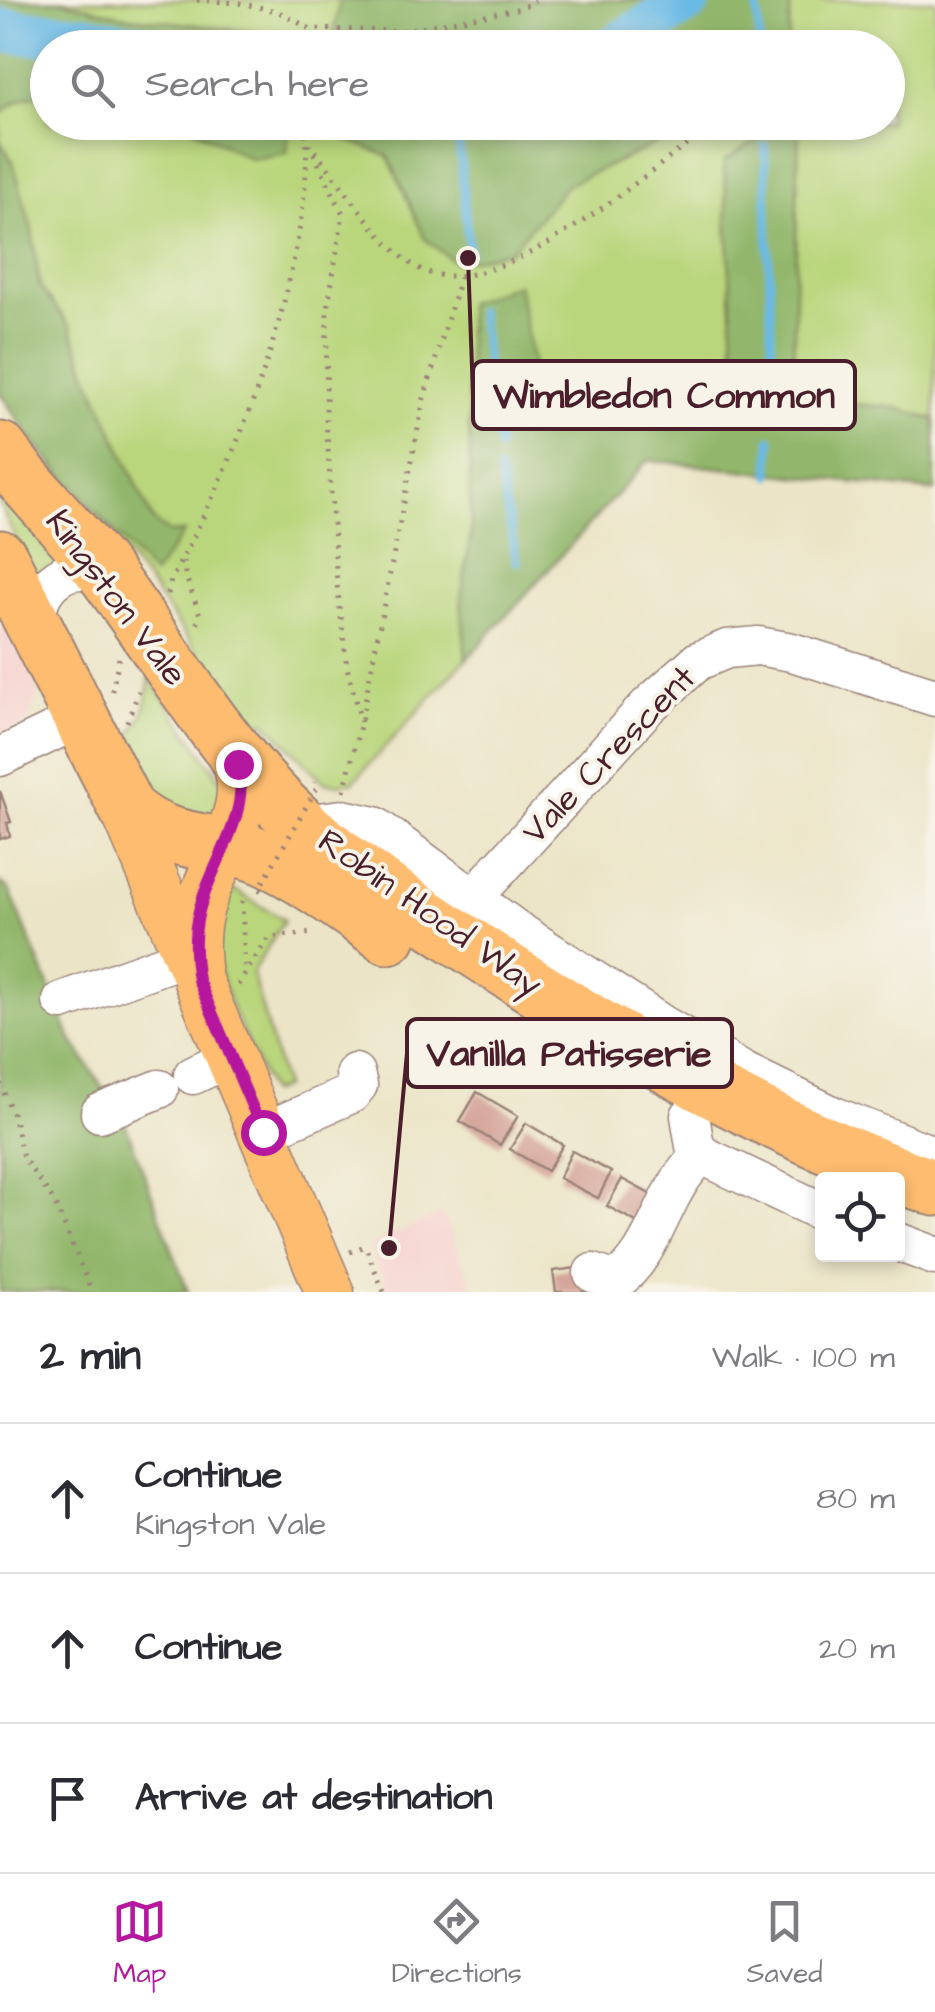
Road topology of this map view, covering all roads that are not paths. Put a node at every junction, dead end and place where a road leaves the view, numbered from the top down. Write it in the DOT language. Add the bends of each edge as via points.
graph roads {
  1 [pos="0,450"];
  2 [pos="0,558"];
  3 [pos="107,576"];
  4 [pos="40,638"];
  5 [pos="935,697"];
  6 [pos="104,715"];
  7 [pos="230,749"];
  8 [pos="0,757"];
  9 [pos="118,797"];
  10 [pos="320,800"];
  11 [pos="233,866"];
  12 [pos="474,898"];
  13 [pos="207,974"];
  14 [pos="62,1001"];
  15 [pos="355,1073"];
  16 [pos="194,1074"];
  17 [pos="100,1113"];
  18 [pos="263,1132"];
  19 [pos="696,1135"];
  20 [pos="935,1156"];
  21 [pos="815,1176"];
  22 [pos="935,1188"];
  23 [pos="815,1208"];
  24 [pos="905,1210"];
  25 [pos="935,1221"];
  26 [pos="905,1245"];
  27 [pos="935,1256"];
  28 [pos="340,1272"];
  29 [pos="593,1273"];
  1 -- 3 [label="highway, Kingston Vale"];
  2 -- 4 [label="highway, Kingston Vale"];
  3 -- 4 [label="street" via="83,568 57,576 36,610"];
  3 -- 7 [label="highway, Kingston Vale"];
  4 -- 6 [label="highway, Kingston Vale"];
  5 -- 12 [label="street, Vale Crescent" via="758,646 698,661 648,706"];
  6 -- 8 [label="street"];
  6 -- 9 [label="highway, Kingston Vale"];
  7 -- 10 [label="highway, Robin Hood Way"];
  7 -- 11 [label="main road" via="241,791"];
  9 -- 11 [label="highway, Kingston Vale" via="162,834"];
  9 -- 13 [label="main road"];
  10 -- 12 [label="street, Robin Hood Way" via="343,820 369,822"];
  10 -- 22 [label="highway, Robin Hood Way" via="352,865 454,935 658,1060 796,1130"];
  11 -- 13 [label="main road" via="199,910 194,947"];
  11 -- 19 [label="highway, Robin Hood Way" via="251,852 285,869"];
  12 -- 20 [label="street, Robin Hood Way" via="615,997 744,1072"];
  13 -- 14 [label="street"];
  13 -- 16 [label="main road"];
  15 -- 18 [label="street" via="358,1085 351,1094"];
  16 -- 17 [label="street"];
  16 -- 18 [label="main road"];
  18 -- 28 [label="main road"];
  19 -- 21 [label="highway, Robin Hood Way"];
  19 -- 23 [label="street, Robin Hood Way"];
  19 -- 29 [label="street" via="632,1270 616,1281"];
  24 -- 25 [label="highway"];
  26 -- 27 [label="street"];
}
